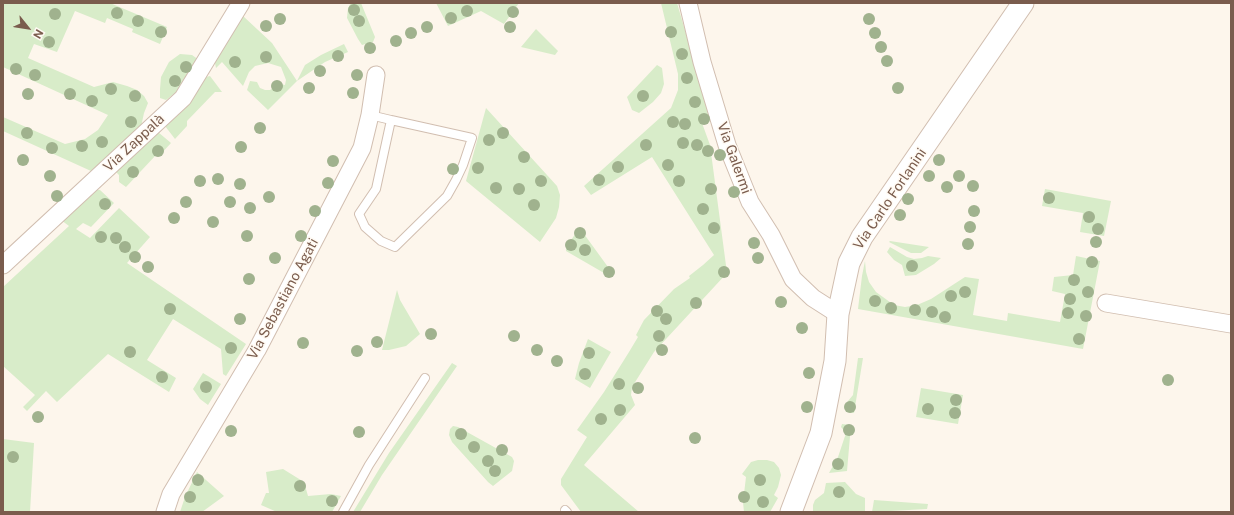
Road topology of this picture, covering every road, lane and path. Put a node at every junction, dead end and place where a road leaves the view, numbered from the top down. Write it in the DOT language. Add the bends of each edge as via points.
graph roads {
  1 [pos="241,3"];
  2 [pos="688,3"];
  3 [pos="1023,3"];
  4 [pos="376,75"];
  5 [pos="370,115"];
  6 [pos="391,120"];
  7 [pos="3,265"];
  8 [pos="1106,303"];
  9 [pos="838,314"];
  10 [pos="1231,324"];
  11 [pos="425,378"];
  12 [pos="165,512"];
  13 [pos="343,512"];
  14 [pos="791,512"];
  1 -- 7 [label="street, Via Zappalà" via="183,98"];
  2 -- 9 [label="street, Via Galermi" via="702,62 727,146 750,202 771,235 793,279 813,298"];
  3 -- 9 [label="street, Via Carlo Forlanini" via="862,237 849,263"];
  4 -- 5 [label="street, Via Sebastiano Agati"];
  5 -- 6 [label="lane"];
  5 -- 12 [label="street, Via Sebastiano Agati" via="362,148 257,350 171,494"];
  6 -- 6 [label="lane" via="472,138 463,165 447,196 395,247 381,241 365,227 359,214 376,189"];
  8 -- 10 [label="street"];
  9 -- 14 [label="street, Via Carlo Forlanini" via="835,361 821,433"];
  11 -- 13 [label="lane" via="369,465"];
}
